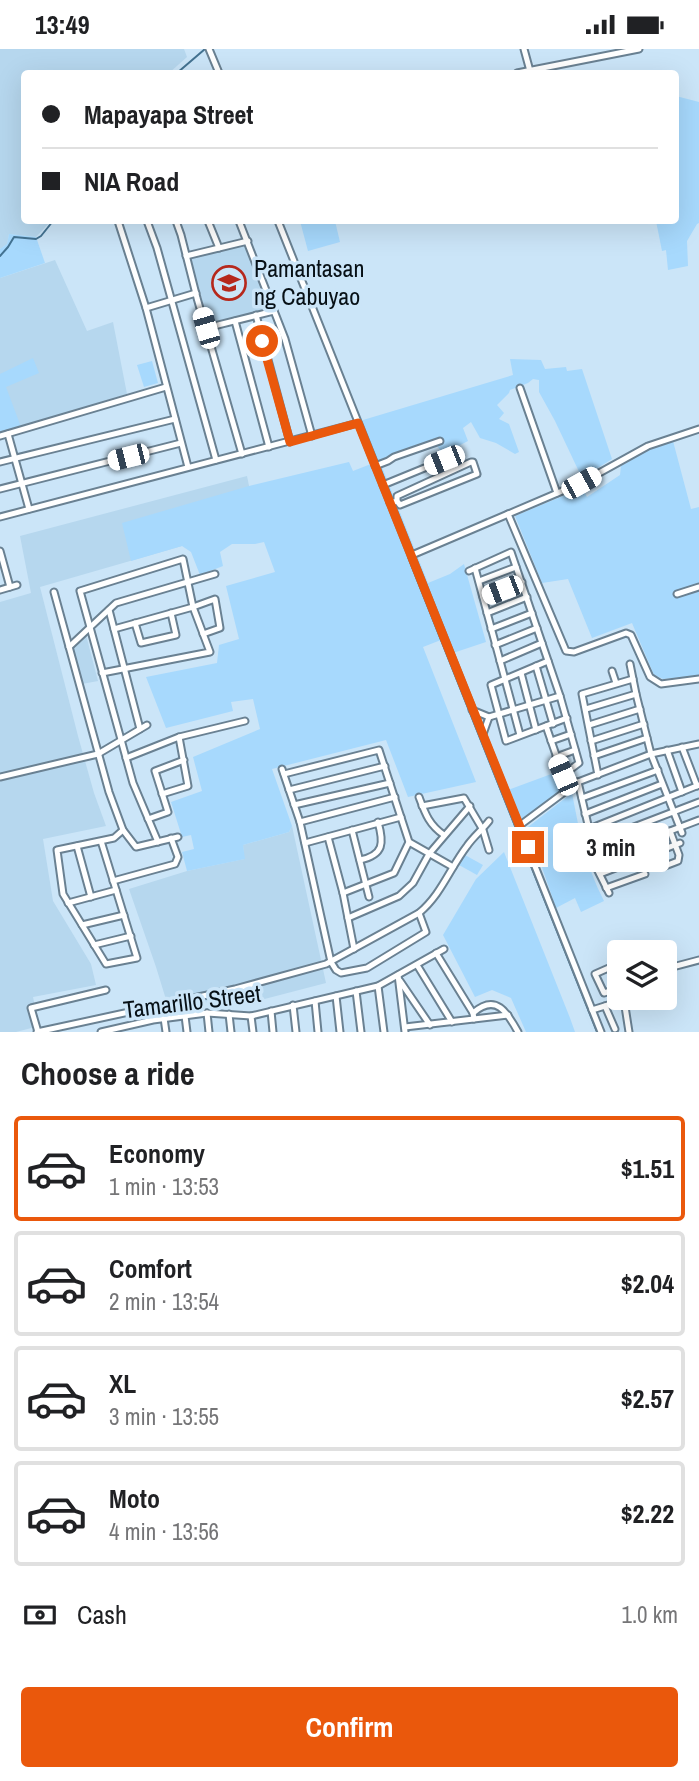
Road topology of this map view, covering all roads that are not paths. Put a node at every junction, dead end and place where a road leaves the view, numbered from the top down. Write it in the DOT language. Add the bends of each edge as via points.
graph roads {
  1 [pos="209,49"];
  2 [pos="524,49"];
  3 [pos="639,49"];
  4 [pos="218,70"];
  5 [pos="530,70"];
  6 [pos="535,70"];
  7 [pos="119,224"];
  8 [pos="148,224"];
  9 [pos="177,224"];
  10 [pos="209,224"];
  11 [pos="240,224"];
  12 [pos="279,224"];
  13 [pos="248,241"];
  14 [pos="219,248"];
  15 [pos="186,256"];
  16 [pos="196,293"];
  17 [pos="171,300"];
  18 [pos="146,307"];
  19 [pos="274,311"];
  20 [pos="256,315"];
  21 [pos="235,321"];
  22 [pos="206,328"];
  23 [pos="166,387"];
  24 [pos="520,388"];
  25 [pos="175,419"];
  26 [pos="358,423"];
  27 [pos="699,429"];
  28 [pos="8,434"];
  29 [pos="0,436"];
  30 [pos="312,436"];
  31 [pos="440,441"];
  32 [pos="290,442"];
  33 [pos="181,443"];
  34 [pos="269,447"];
  35 [pos="242,454"];
  36 [pos="15,458"];
  37 [pos="216,460"];
  38 [pos="444,460"];
  39 [pos="0,462"];
  40 [pos="375,465"];
  41 [pos="188,467"];
  42 [pos="431,481"];
  43 [pos="22,484"];
  44 [pos="383,485"];
  45 [pos="0,489"];
  46 [pos="435,490"];
  47 [pos="557,493"];
  48 [pos="393,502"];
  49 [pos="29,509"];
  50 [pos="508,514"];
  51 [pos="0,517"];
  52 [pos="0,551"];
  53 [pos="412,555"];
  54 [pos="516,566"];
  55 [pos="2,567"];
  56 [pos="215,574"];
  57 [pos="479,581"];
  58 [pos="189,582"];
  59 [pos="522,582"];
  60 [pos="17,585"];
  61 [pos="10,587"];
  62 [pos="699,587"];
  63 [pos="0,590"];
  64 [pos="54,592"];
  65 [pos="677,594"];
  66 [pos="483,597"];
  67 [pos="527,597"];
  68 [pos="193,607"];
  69 [pos="109,610"];
  70 [pos="171,613"];
  71 [pos="487,613"];
  72 [pos="532,613"];
  73 [pos="135,623"];
  74 [pos="90,628"];
  75 [pos="537,628"];
  76 [pos="114,629"];
  77 [pos="491,629"];
  78 [pos="203,634"];
  79 [pos="542,643"];
  80 [pos="495,645"];
  81 [pos="69,647"];
  82 [pos="500,661"];
  83 [pos="548,661"];
  84 [pos="630,664"];
  85 [pos="536,666"];
  86 [pos="124,668"];
  87 [pos="612,671"];
  88 [pos="102,673"];
  89 [pos="521,673"];
  90 [pos="633,679"];
  91 [pos="699,679"];
  92 [pos="505,681"];
  93 [pos="617,684"];
  94 [pos="636,694"];
  95 [pos="560,696"];
  96 [pos="546,700"];
  97 [pos="530,705"];
  98 [pos="586,709"];
  99 [pos="640,709"];
  100 [pos="472,710"];
  101 [pos="513,710"];
  102 [pos="499,714"];
  103 [pos="489,717"];
  104 [pos="567,718"];
  105 [pos="245,721"];
  106 [pos="553,724"];
  107 [pos="644,724"];
  108 [pos="147,725"];
  109 [pos="589,725"];
  110 [pos="546,726"];
  111 [pos="140,729"];
  112 [pos="536,730"];
  113 [pos="571,734"];
  114 [pos="483,735"];
  115 [pos="520,735"];
  116 [pos="179,737"];
  117 [pos="647,738"];
  118 [pos="121,740"];
  119 [pos="551,741"];
  120 [pos="592,741"];
  121 [pos="698,745"];
  122 [pos="682,747"];
  123 [pos="575,750"];
  124 [pos="667,750"];
  125 [pos="98,754"];
  126 [pos="651,754"];
  127 [pos="594,756"];
  128 [pos="556,757"];
  129 [pos="125,758"];
  130 [pos="184,760"];
  131 [pos="385,766"];
  132 [pos="657,771"];
  133 [pos="598,775"];
  134 [pos="0,777"];
  135 [pos="578,782"];
  136 [pos="390,783"];
  137 [pos="662,784"];
  138 [pos="698,785"];
  139 [pos="289,790"];
  140 [pos="682,792"];
  141 [pos="162,794"];
  142 [pos="395,797"];
  143 [pos="419,797"];
  144 [pos="582,797"];
  145 [pos="667,798"];
  146 [pos="699,802"];
  147 [pos="295,805"];
  148 [pos="422,806"];
  149 [pos="470,806"];
  150 [pos="673,812"];
  151 [pos="585,814"];
  152 [pos="401,817"];
  153 [pos="148,819"];
  154 [pos="699,820"];
  155 [pos="489,821"];
  156 [pos="300,822"];
  157 [pos="378,823"];
  158 [pos="519,825"];
  159 [pos="123,830"];
  160 [pos="352,830"];
  161 [pos="483,830"];
  162 [pos="681,830"];
  163 [pos="670,831"];
  164 [pos="444,835"];
  165 [pos="328,837"];
  166 [pos="101,841"];
  167 [pos="158,842"];
  168 [pos="409,842"];
  169 [pos="305,843"];
  170 [pos="678,844"];
  171 [pos="77,846"];
  172 [pos="489,850"];
  173 [pos="429,854"];
  174 [pos="648,855"];
  175 [pos="596,859"];
  176 [pos="360,860"];
  177 [pos="651,865"];
  178 [pos="665,866"];
  179 [pos="453,867"];
  180 [pos="600,874"];
  181 [pos="645,874"];
  182 [pos="113,880"];
  183 [pos="365,885"];
  184 [pos="116,890"];
  185 [pos="343,893"];
  186 [pos="91,897"];
  187 [pos="369,897"];
  188 [pos="68,903"];
  189 [pos="419,913"];
  190 [pos="124,915"];
  191 [pos="348,918"];
  192 [pos="82,925"];
  193 [pos="131,936"];
  194 [pos="94,945"];
  195 [pos="354,949"];
  196 [pos="444,949"];
  197 [pos="436,953"];
  198 [pos="699,960"];
  199 [pos="331,962"];
  200 [pos="417,965"];
  201 [pos="677,966"];
  202 [pos="607,969"];
  203 [pos="399,978"];
  204 [pos="379,986"];
  205 [pos="106,990"];
  206 [pos="356,991"];
  207 [pos="607,992"];
  208 [pos="336,996"];
  209 [pos="314,1000"];
  210 [pos="511,1002"];
  211 [pos="293,1005"];
  212 [pos="605,1006"];
  213 [pos="503,1009"];
  214 [pos="592,1010"];
  215 [pos="625,1010"];
  216 [pos="271,1011"];
  217 [pos="207,1013"];
  218 [pos="229,1014"];
  219 [pos="185,1016"];
  220 [pos="251,1016"];
  221 [pos="474,1016"];
  222 [pos="508,1016"];
  223 [pos="105,1017"];
  224 [pos="164,1019"];
  225 [pos="452,1022"];
  226 [pos="430,1024"];
  227 [pos="615,1029"];
  228 [pos="405,1030"];
  229 [pos="107,1031"];
  230 [pos="37,1032"];
  231 [pos="166,1032"];
  232 [pos="187,1032"];
  233 [pos="209,1032"];
  234 [pos="231,1032"];
  235 [pos="253,1032"];
  236 [pos="274,1032"];
  237 [pos="296,1032"];
  238 [pos="318,1032"];
  239 [pos="340,1032"];
  240 [pos="361,1032"];
  241 [pos="384,1032"];
  242 [pos="518,1032"];
  243 [pos="601,1032"];
  244 [pos="629,1032"];
  1 -- 4 [label="street"];
  2 -- 5 [label="street"];
  3 -- 6 [label="street"];
  7 -- 18 [label="street"];
  8 -- 17 [label="street"];
  9 -- 15 [label="street"];
  10 -- 14 [label="street"];
  11 -- 13 [label="street"];
  12 -- 26 [label="street"];
  13 -- 14 [label="street"];
  13 -- 19 [label="street"];
  14 -- 15 [label="street"];
  15 -- 16 [label="street"];
  16 -- 17 [label="street"];
  16 -- 22 [label="street"];
  17 -- 18 [label="street"];
  17 -- 37 [label="street"];
  18 -- 23 [label="street"];
  19 -- 20 [label="street"];
  19 -- 30 [label="street"];
  20 -- 21 [label="street"];
  20 -- 32 [label="street"];
  21 -- 22 [label="street"];
  21 -- 34 [label="street"];
  22 -- 35 [label="street"];
  23 -- 25 [label="street"];
  23 -- 28 [label="street"];
  24 -- 47 [label="street"];
  25 -- 33 [label="street"];
  25 -- 36 [label="street"];
  26 -- 30 [label="street"];
  26 -- 40 [label="street"];
  27 -- 47 [label="street" via="648,446"];
  28 -- 29 [label="street"];
  28 -- 36 [label="street"];
  30 -- 32 [label="street"];
  31 -- 40 [label="street"];
  32 -- 34 [label="street"];
  33 -- 41 [label="street"];
  33 -- 43 [label="street"];
  34 -- 35 [label="street"];
  35 -- 37 [label="street"];
  36 -- 39 [label="street"];
  36 -- 43 [label="street"];
  37 -- 41 [label="street"];
  38 -- 44 [label="street"];
  40 -- 44 [label="street"];
  41 -- 49 [label="street"];
  42 -- 46 [label="street"];
  42 -- 46 [label="street" via="472,462 477,472"];
  42 -- 48 [label="street"];
  43 -- 45 [label="street"];
  43 -- 49 [label="street"];
  44 -- 48 [label="street"];
  46 -- 48 [label="street" via="400,505"];
  47 -- 50 [label="street"];
  48 -- 53 [label="street"];
  49 -- 51 [label="street"];
  50 -- 53 [label="street"];
  50 -- 91 [label="street" via="566,651 626,633 655,682"];
  52 -- 55 [label="street"];
  53 -- 100 [label="street"];
  54 -- 57 [label="street"];
  54 -- 57 [label="street" via="511,552 472,569"];
  54 -- 59 [label="street"];
  55 -- 61 [label="street"];
  56 -- 58 [label="street"];
  57 -- 66 [label="street"];
  58 -- 68 [label="street"];
  58 -- 69 [label="street" via="116,603"];
  58 -- 74 [label="street" via="183,559 80,591"];
  59 -- 66 [label="street"];
  59 -- 67 [label="street"];
  60 -- 61 [label="street"];
  61 -- 63 [label="street"];
  62 -- 65 [label="street"];
  64 -- 81 [label="street"];
  66 -- 71 [label="street"];
  67 -- 71 [label="street"];
  67 -- 72 [label="street"];
  68 -- 70 [label="street"];
  68 -- 78 [label="street"];
  68 -- 78 [label="street" via="215,599 220,628"];
  69 -- 74 [label="street"];
  69 -- 76 [label="street"];
  70 -- 73 [label="street"];
  70 -- 73 [label="street" via="176,635 141,643"];
  71 -- 77 [label="street"];
  72 -- 75 [label="street"];
  72 -- 77 [label="street"];
  73 -- 76 [label="street"];
  74 -- 81 [label="street"];
  74 -- 88 [label="street"];
  75 -- 79 [label="street"];
  75 -- 80 [label="street"];
  76 -- 86 [label="street"];
  77 -- 80 [label="street"];
  78 -- 86 [label="street" via="210,652"];
  79 -- 82 [label="street"];
  79 -- 83 [label="street"];
  80 -- 82 [label="street"];
  81 -- 125 [label="street"];
  82 -- 92 [label="street"];
  83 -- 85 [label="street"];
  83 -- 95 [label="street"];
  84 -- 90 [label="street"];
  85 -- 89 [label="street"];
  85 -- 96 [label="street"];
  86 -- 88 [label="street"];
  86 -- 111 [label="street"];
  87 -- 93 [label="street"];
  88 -- 118 [label="street"];
  89 -- 92 [label="street"];
  89 -- 97 [label="street"];
  90 -- 93 [label="street"];
  90 -- 94 [label="street"];
  92 -- 101 [label="street"];
  92 -- 102 [label="street" via="491,685"];
  93 -- 98 [label="street" via="582,694"];
  94 -- 98 [label="street"];
  94 -- 99 [label="street"];
  95 -- 96 [label="street"];
  95 -- 104 [label="street"];
  96 -- 97 [label="street"];
  96 -- 106 [label="street"];
  97 -- 101 [label="street"];
  97 -- 112 [label="street"];
  98 -- 109 [label="street"];
  99 -- 107 [label="street"];
  99 -- 109 [label="street"];
  100 -- 103 [label="street"];
  100 -- 114 [label="street"];
  101 -- 102 [label="street"];
  101 -- 115 [label="street"];
  102 -- 103 [label="street"];
  102 -- 115 [label="street" via="506,741"];
  103 -- 114 [label="street"];
  104 -- 106 [label="street"];
  104 -- 113 [label="street"];
  105 -- 116 [label="street"];
  106 -- 110 [label="street"];
  107 -- 117 [label="street"];
  107 -- 120 [label="street"];
  108 -- 111 [label="street"];
  109 -- 120 [label="street"];
  110 -- 112 [label="street"];
  110 -- 119 [label="street"];
  111 -- 118 [label="street"];
  112 -- 115 [label="street"];
  113 -- 119 [label="street"];
  113 -- 123 [label="street"];
  114 -- 158 [label="street"];
  116 -- 129 [label="street"];
  116 -- 130 [label="street"];
  117 -- 126 [label="street"];
  117 -- 127 [label="street"];
  118 -- 125 [label="street"];
  118 -- 129 [label="street"];
  119 -- 128 [label="street"];
  120 -- 127 [label="street"];
  121 -- 122 [label="street"];
  122 -- 124 [label="street"];
  122 -- 138 [label="street"];
  123 -- 128 [label="street"];
  123 -- 128 [label="street" via="579,763 563,775"];
  124 -- 126 [label="street"];
  124 -- 140 [label="street"];
  125 -- 134 [label="street"];
  125 -- 159 [label="street"];
  126 -- 132 [label="street"];
  126 -- 133 [label="street"];
  127 -- 133 [label="street"];
  129 -- 153 [label="street"];
  130 -- 141 [label="street" via="188,786"];
  130 -- 141 [label="street" via="155,771"];
  131 -- 136 [label="street"];
  131 -- 139 [label="street"];
  131 -- 139 [label="street" via="379,750 283,771"];
  132 -- 137 [label="street"];
  132 -- 144 [label="street"];
  133 -- 135 [label="street"];
  135 -- 144 [label="street"];
  135 -- 158 [label="street"];
  136 -- 142 [label="street"];
  136 -- 147 [label="street"];
  137 -- 145 [label="street"];
  137 -- 151 [label="street"];
  138 -- 140 [label="street"];
  139 -- 147 [label="street"];
  140 -- 145 [label="street"];
  141 -- 153 [label="street" via="168,812"];
  142 -- 152 [label="street"];
  142 -- 156 [label="street"];
  143 -- 148 [label="street"];
  144 -- 151 [label="street"];
  145 -- 150 [label="street"];
  145 -- 151 [label="street" via="589,829"];
  146 -- 150 [label="street"];
  147 -- 156 [label="street"];
  148 -- 149 [label="street" via="464,798"];
  148 -- 164 [label="street" via="428,821"];
  149 -- 161 [label="street"];
  149 -- 164 [label="street"];
  150 -- 162 [label="street"];
  150 -- 175 [label="street" via="592,843"];
  152 -- 157 [label="street"];
  152 -- 168 [label="street"];
  153 -- 167 [label="street"];
  154 -- 162 [label="street"];
  155 -- 161 [label="street"];
  156 -- 169 [label="street"];
  157 -- 160 [label="street"];
  157 -- 176 [label="street" via="383,839 379,851"];
  158 -- 214 [label="street"];
  159 -- 166 [label="street"];
  159 -- 167 [label="street" via="136,847"];
  160 -- 165 [label="street"];
  160 -- 176 [label="street"];
  161 -- 172 [label="street"];
  161 -- 179 [label="street"];
  162 -- 163 [label="street"];
  163 -- 170 [label="street"];
  163 -- 175 [label="street"];
  164 -- 173 [label="street"];
  165 -- 169 [label="street"];
  165 -- 185 [label="street"];
  166 -- 171 [label="street"];
  166 -- 182 [label="street"];
  167 -- 182 [label="street" via="175,838 175,863"];
  168 -- 173 [label="street"];
  168 -- 183 [label="street" via="394,873"];
  169 -- 199 [label="street"];
  170 -- 174 [label="street"];
  170 -- 178 [label="street" via="678,861"];
  171 -- 186 [label="street"];
  171 -- 188 [label="street" via="57,850"];
  173 -- 179 [label="street"];
  173 -- 191 [label="street" via="413,883 399,896"];
  174 -- 177 [label="street"];
  174 -- 180 [label="street"];
  175 -- 180 [label="street"];
  176 -- 183 [label="street"];
  179 -- 189 [label="street"];
  180 -- 181 [label="street" via="608,891"];
  182 -- 184 [label="street"];
  183 -- 185 [label="street"];
  183 -- 187 [label="street"];
  184 -- 186 [label="street"];
  184 -- 190 [label="street"];
  185 -- 191 [label="street"];
  186 -- 188 [label="street"];
  188 -- 192 [label="street"];
  189 -- 195 [label="street"];
  189 -- 199 [label="street" via="426,932 367,968 341,973"];
  190 -- 192 [label="street"];
  190 -- 193 [label="street"];
  191 -- 195 [label="street"];
  192 -- 194 [label="street"];
  193 -- 194 [label="street"];
  193 -- 194 [label="street" via="137,958 106,964"];
  195 -- 199 [label="street"];
  196 -- 197 [label="street, Tamarillo Street"];
  197 -- 200 [label="street, Tamarillo Street"];
  197 -- 221 [label="street"];
  198 -- 201 [label="street"];
  199 -- 223 [label="street" via="235,989"];
  200 -- 203 [label="street, Tamarillo Street"];
  200 -- 225 [label="street"];
  202 -- 207 [label="street" via="594,974"];
  203 -- 204 [label="street, Tamarillo Street"];
  203 -- 226 [label="street"];
  203 -- 228 [label="street"];
  204 -- 206 [label="street, Tamarillo Street"];
  204 -- 241 [label="street"];
  205 -- 230 [label="street" via="31,1008"];
  206 -- 208 [label="street, Tamarillo Street"];
  206 -- 240 [label="street"];
  208 -- 209 [label="street, Tamarillo Street"];
  208 -- 239 [label="street"];
  209 -- 211 [label="street, Tamarillo Street"];
  209 -- 238 [label="street"];
  210 -- 213 [label="street"];
  211 -- 216 [label="street, Tamarillo Street"];
  211 -- 237 [label="street"];
  212 -- 214 [label="street"];
  212 -- 227 [label="street"];
  213 -- 221 [label="street" via="487,1004"];
  213 -- 222 [label="street"];
  214 -- 243 [label="street"];
  215 -- 244 [label="street"];
  216 -- 220 [label="street, Tamarillo Street"];
  216 -- 236 [label="street"];
  217 -- 218 [label="street, Tamarillo Street"];
  217 -- 219 [label="street, Tamarillo Street"];
  217 -- 233 [label="street"];
  218 -- 220 [label="street, Tamarillo Street"];
  218 -- 234 [label="street"];
  219 -- 224 [label="street, Tamarillo Street"];
  219 -- 232 [label="street"];
  220 -- 235 [label="street"];
  221 -- 222 [label="street"];
  221 -- 225 [label="street"];
  222 -- 242 [label="street"];
  223 -- 229 [label="street"];
  223 -- 230 [label="street"];
  224 -- 229 [label="street, Tamarillo Street"];
  224 -- 231 [label="street"];
  225 -- 226 [label="street"];
  226 -- 228 [label="street"];
}
